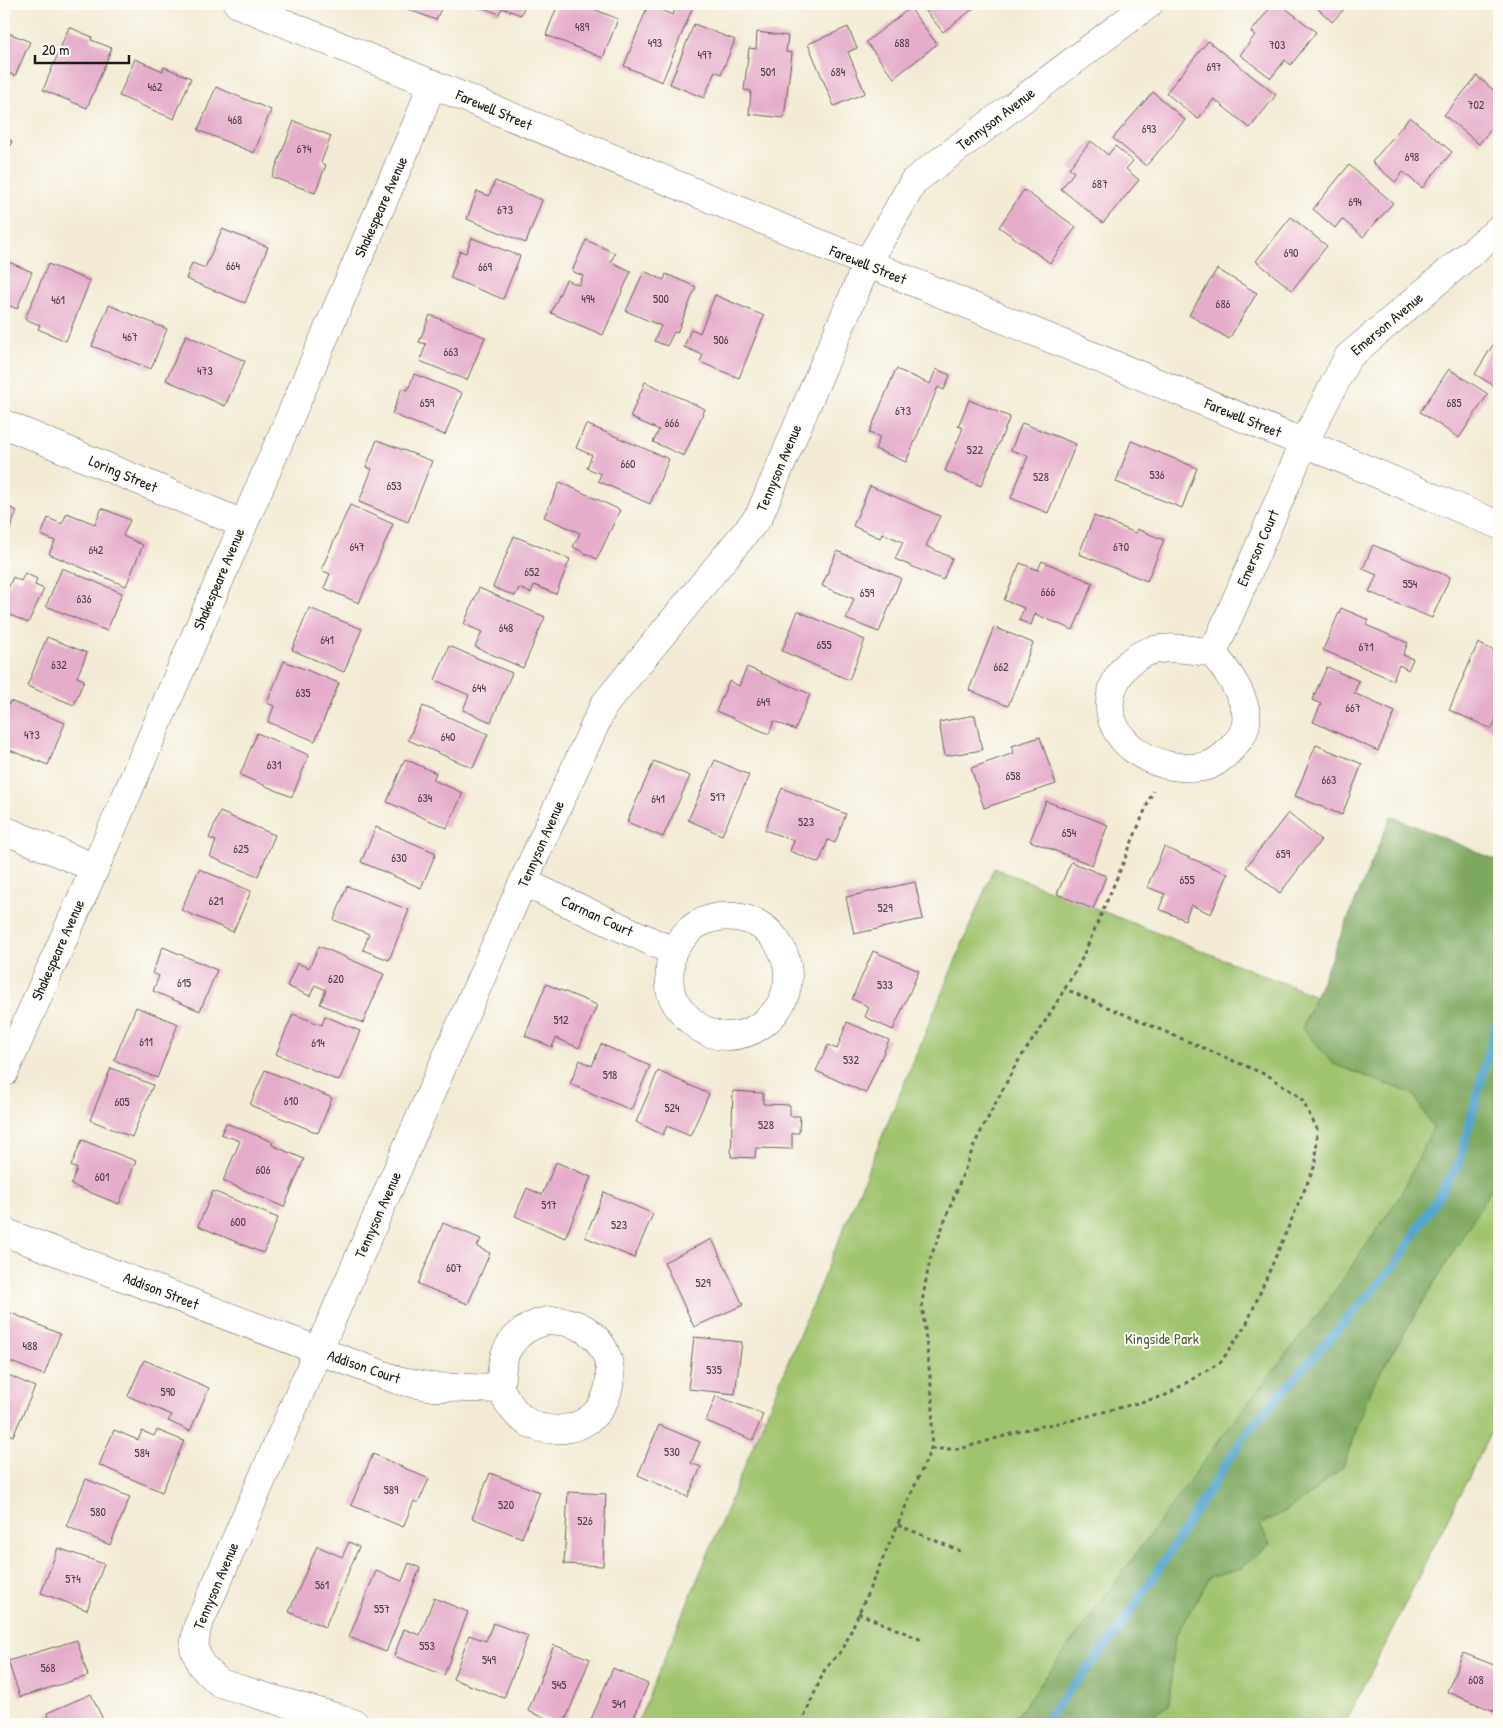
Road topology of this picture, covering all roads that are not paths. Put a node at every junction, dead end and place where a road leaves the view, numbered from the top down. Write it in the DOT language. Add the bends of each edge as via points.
graph roads {
  1 [pos="238,4"];
  2 [pos="1150,4"];
  3 [pos="432,84"];
  4 [pos="1499,229"];
  5 [pos="867,264"];
  6 [pos="4,424"];
  7 [pos="1304,443"];
  8 [pos="243,524"];
  9 [pos="1499,525"];
  10 [pos="1213,653"];
  11 [pos="4,830"];
  12 [pos="95,868"];
  13 [pos="523,882"];
  14 [pos="672,951"];
  15 [pos="4,1072"];
  16 [pos="4,1232"];
  17 [pos="318,1351"];
  18 [pos="500,1389"];
  19 [pos="355,1724"];
  1 -- 3 [label="street, Farewell Street"];
  2 -- 5 [label="street, Tennyson Avenue" via="914,181"];
  3 -- 5 [label="street, Farewell Street"];
  3 -- 8 [label="street, Shakespeare Avenue"];
  4 -- 7 [label="street, Emerson Avenue" via="1348,357"];
  5 -- 7 [label="street, Farewell Street"];
  5 -- 13 [label="street, Tennyson Avenue" via="759,516 604,705"];
  6 -- 8 [label="street, Loring Street"];
  7 -- 9 [label="street, Farewell Street"];
  7 -- 10 [label="street, Emerson Court"];
  8 -- 12 [label="street, Shakespeare Avenue"];
  10 -- 10 [label="street" via="1173,647 1152,650 1130,660 1115,681 1109,704 1113,724 1124,742 1139,754 1185,768 1209,765 1228,753 1240,739 1247,723 1245,705 1234,682"];
  11 -- 12 [label="street"];
  12 -- 15 [label="street, Shakespeare Avenue"];
  13 -- 14 [label="street, Carman Court"];
  13 -- 17 [label="street, Tennyson Avenue"];
  14 -- 14 [label="street" via="669,975 672,994 680,1011 694,1024 711,1033 730,1036 749,1032 766,1023 779,1009 787,990 789,970 783,951 772,934 756,922 736,916 716,917 697,925"];
  16 -- 17 [label="street, Addison Street"];
  17 -- 18 [label="street, Addison Court" via="396,1380 433,1387"];
  17 -- 19 [label="street, Tennyson Avenue" via="197,1628 194,1648 201,1665 220,1682"];
  18 -- 18 [label="street" via="501,1369 515,1338 529,1327 546,1321 572,1323 594,1335 605,1349 610,1366 605,1401 593,1416 577,1426 558,1430 539,1428 522,1419"];
}
